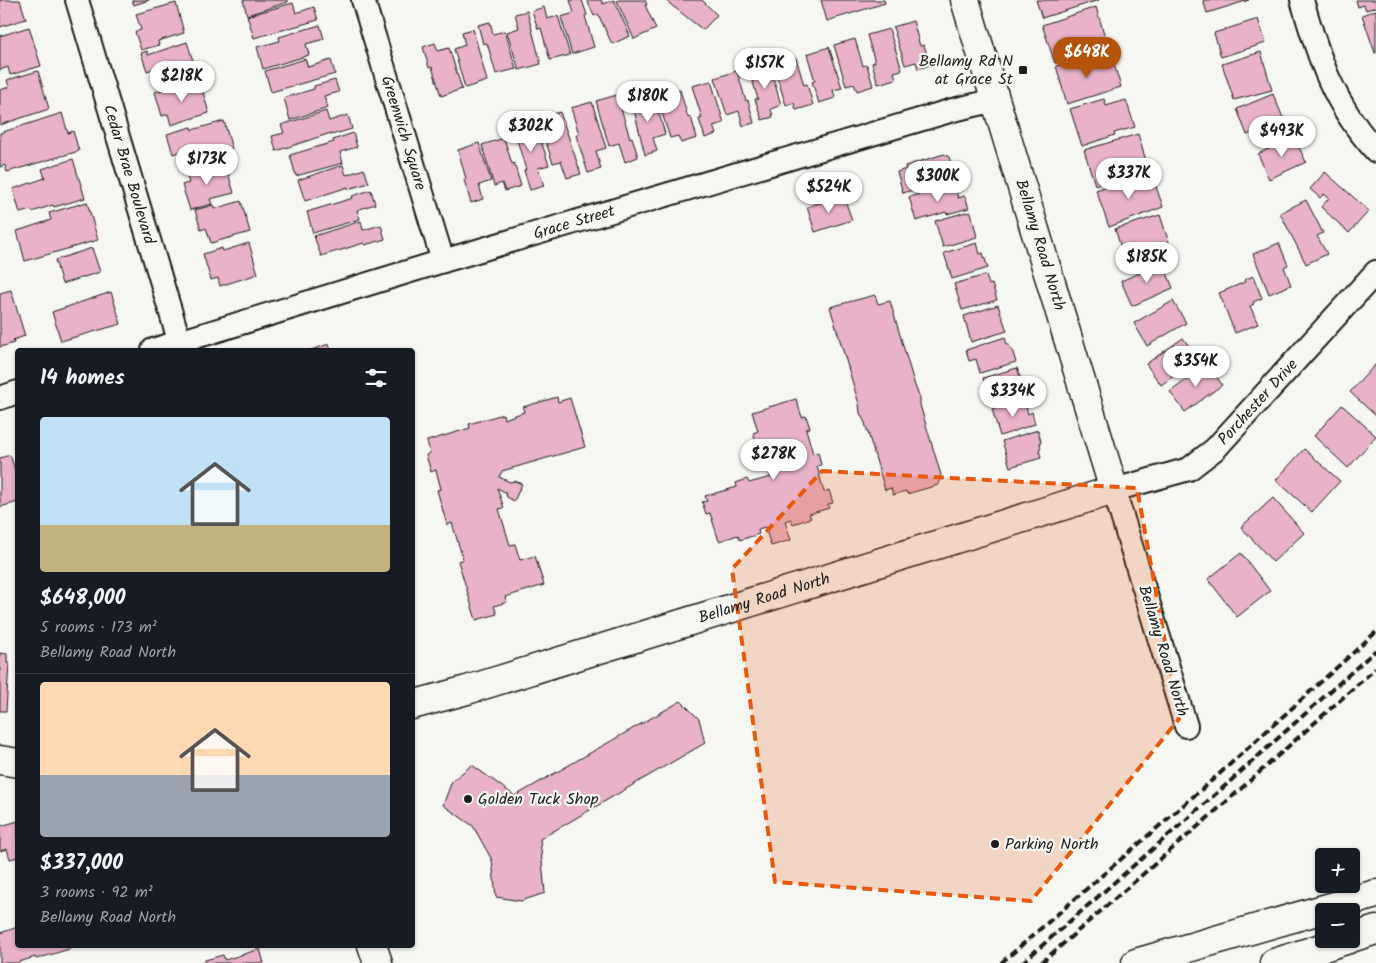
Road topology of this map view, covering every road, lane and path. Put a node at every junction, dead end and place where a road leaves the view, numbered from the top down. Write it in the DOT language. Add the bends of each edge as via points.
graph roads {
  1 [pos="77,0"];
  2 [pos="965,0"];
  3 [pos="1302,0"];
  4 [pos="369,2"];
  5 [pos="996,100"];
  6 [pos="1376,151"];
  7 [pos="443,261"];
  8 [pos="1376,272"];
  9 [pos="181,346"];
  10 [pos="167,348"];
  11 [pos="15,393"];
  12 [pos="0,398"];
  13 [pos="1114,490"];
  14 [pos="415,704"];
  15 [pos="1186,726"];
  16 [pos="0,760"];
  17 [pos="15,763"];
  18 [pos="1376,894"];
  19 [pos="1376,930"];
  20 [pos="1360,935"];
  21 [pos="373,948"];
  22 [pos="1320,948"];
  23 [pos="378,963"];
  24 [pos="1136,963"];
  25 [pos="1274,963"];
  1 -- 9 [label="street, Cedar Brae Boulevard"];
  2 -- 5 [label="street, Bellamy Road North"];
  3 -- 6 [label="street" via="1320,61 1339,103"];
  4 -- 7 [label="street, Greenwich Square"];
  5 -- 7 [label="street, Grace Street"];
  5 -- 13 [label="street, Bellamy Road North"];
  7 -- 9 [label="street, Grace Street"];
  8 -- 13 [label="street, Porchester Drive" via="1215,449 1189,469"];
  9 -- 10 [label="street, Grace Street"];
  11 -- 12 [label="street"];
  13 -- 14 [label="street, Bellamy Road North"];
  13 -- 15 [label="street, Bellamy Road North"];
  16 -- 17 [label="street"];
  18 -- 24 [label="street"];
  19 -- 20 [label="street"];
  21 -- 23 [label="street"];
  22 -- 25 [label="street"];
}
